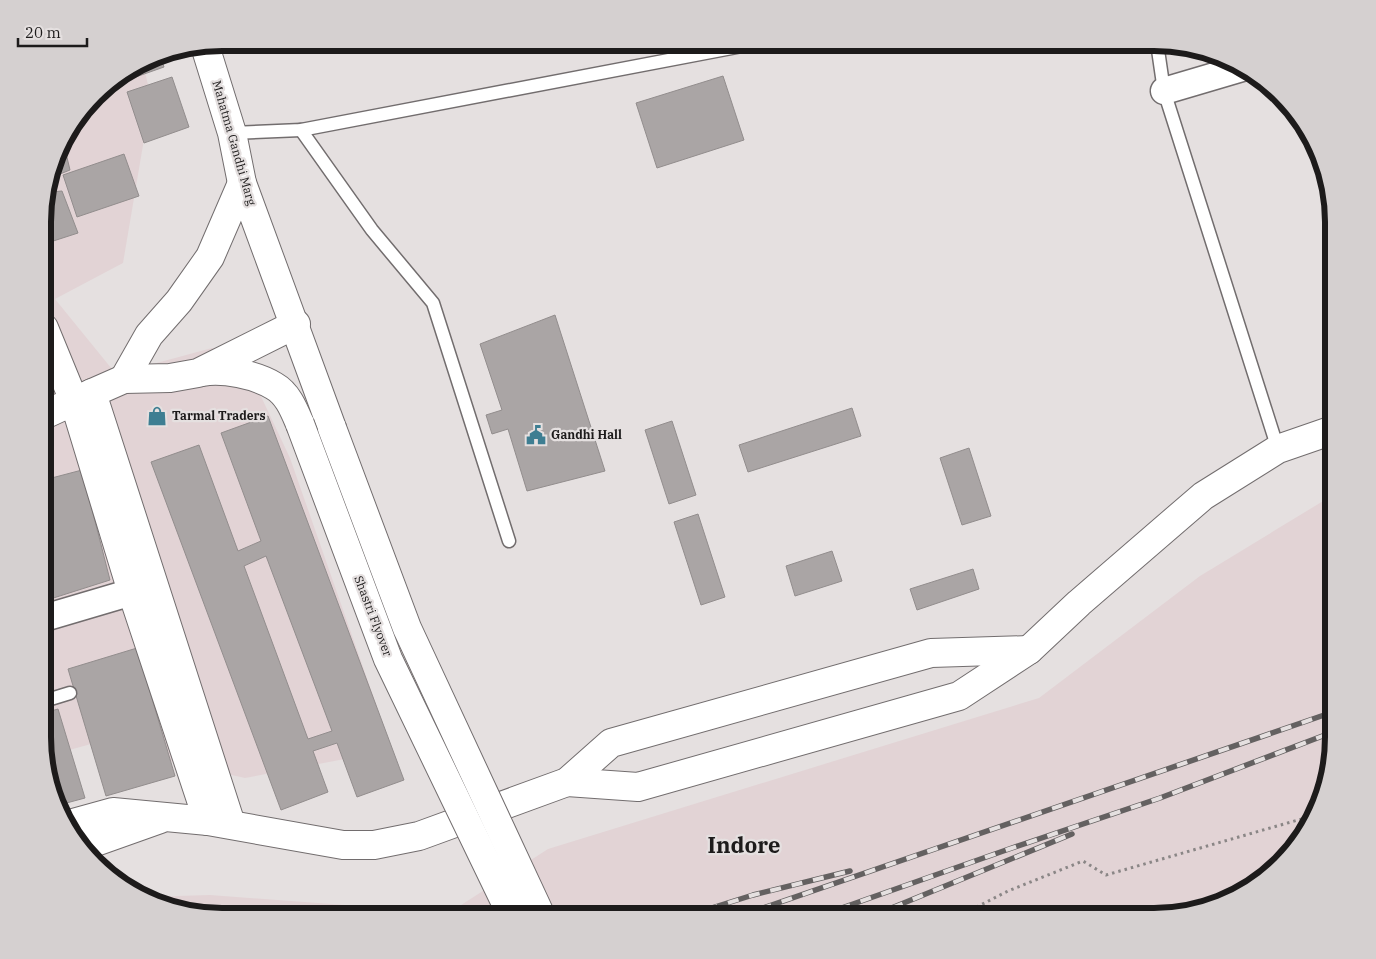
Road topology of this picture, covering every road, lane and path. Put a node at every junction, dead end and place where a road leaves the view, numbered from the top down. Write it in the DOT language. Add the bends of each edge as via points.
graph roads {
  1 [pos="711,52"];
  2 [pos="1158,52"];
  3 [pos="207,53"];
  4 [pos="1232,71"];
  5 [pos="1164,91"];
  6 [pos="301,130"];
  7 [pos="232,133"];
  8 [pos="242,183"];
  9 [pos="296,324"];
  10 [pos="51,341"];
  11 [pos="198,373"];
  12 [pos="124,379"];
  13 [pos="83,397"];
  14 [pos="51,412"];
  15 [pos="1324,433"];
  16 [pos="1278,449"];
  17 [pos="509,540"];
  18 [pos="132,592"];
  19 [pos="52,616"];
  20 [pos="1029,650"];
  21 [pos="70,693"];
  22 [pos="52,699"];
  23 [pos="567,782"];
  24 [pos="164,818"];
  25 [pos="1304,818"];
  26 [pos="74,823"];
  27 [pos="219,823"];
  28 [pos="90,844"];
  29 [pos="508,907"];
  30 [pos="538,907"];
  31 [pos="975,908"];
  1 -- 6 [label="lane"];
  2 -- 5 [label="lane"];
  3 -- 7 [label="street, Mahatma Gandhi Marg"];
  4 -- 5 [label="street"];
  5 -- 16 [label="lane"];
  6 -- 7 [label="lane"];
  6 -- 17 [label="lane" via="372,230 433,303"];
  7 -- 8 [label="street, Mahatma Gandhi Marg"];
  8 -- 9 [label="street, Mahatma Gandhi Marg"];
  8 -- 12 [label="street" via="210,257 179,302 149,335"];
  9 -- 11 [label="street"];
  9 -- 30 [label="street, bridge" via="407,628"];
  10 -- 13 [label="street"];
  11 -- 12 [label="street" via="170,378"];
  11 -- 29 [label="street, Shastri Flyover, bridge" via="244,375 275,386 290,402 388,659"];
  12 -- 13 [label="street"];
  13 -- 14 [label="street"];
  13 -- 18 [label="street"];
  13 -- 27 [label="street"];
  15 -- 16 [label="street"];
  16 -- 20 [label="street" via="1203,496"];
  18 -- 19 [label="street"];
  18 -- 27 [label="street"];
  20 -- 23 [label="street" via="959,696 638,787"];
  20 -- 23 [label="street" via="931,653 612,743"];
  21 -- 22 [label="lane"];
  23 -- 27 [label="street" via="419,836 374,845 343,845"];
  24 -- 26 [label="street" via="112,812"];
  24 -- 27 [label="street"];
  24 -- 28 [label="street"];
  25 -- 31 [label="path" via="1106,875 1083,861"];
}
